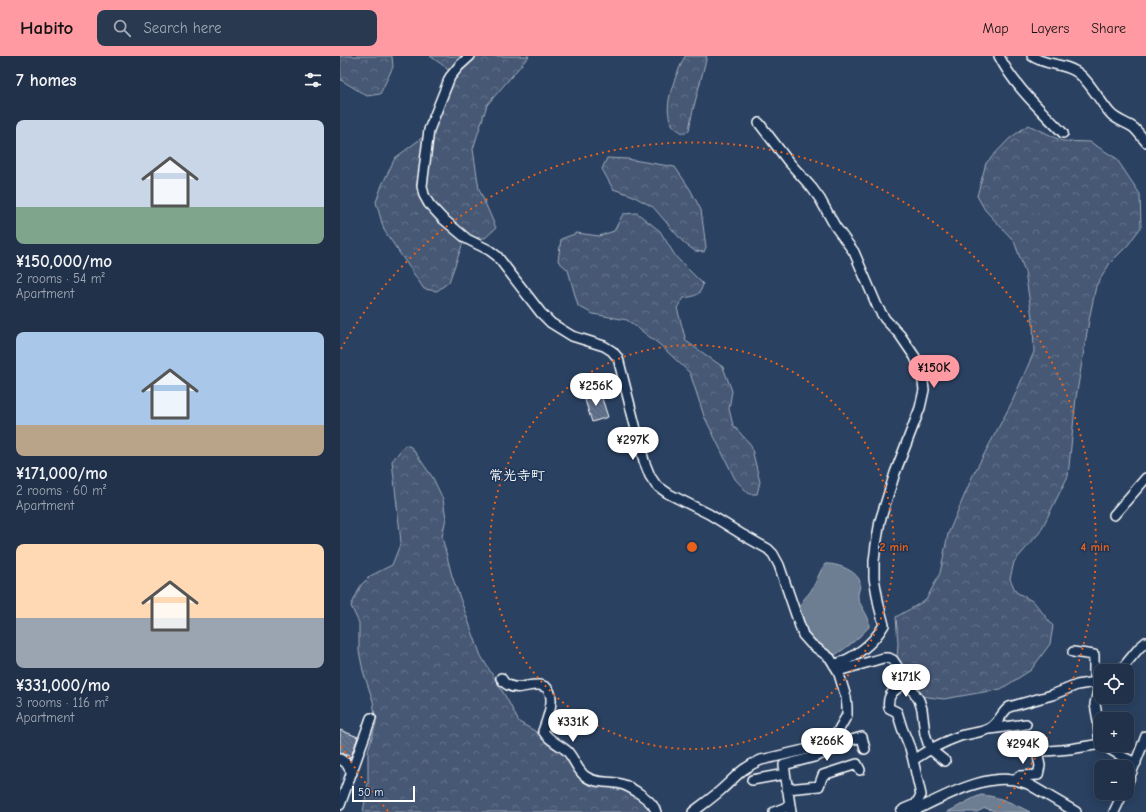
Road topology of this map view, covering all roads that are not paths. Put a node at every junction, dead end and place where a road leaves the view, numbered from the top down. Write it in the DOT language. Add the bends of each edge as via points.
graph roads {
  1 [pos="470,56"];
  2 [pos="999,56"];
  3 [pos="1032,56"];
  4 [pos="759,123"];
  5 [pos="1063,133"];
  6 [pos="1146,142"];
  7 [pos="1146,478"];
  8 [pos="1114,514"];
  9 [pos="1146,642"];
  10 [pos="1073,652"];
  11 [pos="1094,664"];
  12 [pos="1126,664"];
  13 [pos="836,668"];
  14 [pos="501,678"];
  15 [pos="908,682"];
  16 [pos="1094,683"];
  17 [pos="371,718"];
  18 [pos="1026,724"];
  19 [pos="990,728"];
  20 [pos="1146,736"];
  21 [pos="1094,746"];
  22 [pos="865,749"];
  23 [pos="930,749"];
  24 [pos="1115,752"];
  25 [pos="1143,753"];
  26 [pos="340,759"];
  27 [pos="913,760"];
  28 [pos="945,761"];
  29 [pos="1136,763"];
  30 [pos="1134,768"];
  31 [pos="860,770"];
  32 [pos="352,773"];
  33 [pos="785,774"];
  34 [pos="1017,779"];
  35 [pos="752,780"];
  36 [pos="788,789"];
  37 [pos="1120,800"];
  38 [pos="340,805"];
  39 [pos="790,809"];
  40 [pos="656,812"];
  41 [pos="693,812"];
  42 [pos="774,812"];
  43 [pos="901,812"];
  44 [pos="912,812"];
  45 [pos="1076,812"];
  46 [pos="1114,812"];
  1 -- 13 [label="street" via="450,77 429,130 422,186 429,204 457,232 496,256 551,323 572,336 604,346 618,358 644,462 656,485 773,554 803,635 830,658"];
  2 -- 5 [label="street" via="1020,88"];
  3 -- 6 [label="street" via="1076,72 1086,80 1112,115 1133,128"];
  4 -- 13 [label="street" via="820,199 854,252 878,308 915,357 922,374 924,390 920,408 880,521 876,545 874,578 884,625 866,647"];
  7 -- 8 [label="street"];
  9 -- 12 [label="street"];
  10 -- 11 [label="street" via="1094,655"];
  13 -- 15 [label="street" via="889,658"];
  13 -- 41 [label="street" via="846,697 847,715 830,740 817,747 752,763 738,772 720,791"];
  14 -- 40 [label="street" via="506,685 515,688 544,686 549,691 552,702 543,732 546,737 567,751 585,777 627,787 652,802"];
  15 -- 23 [label="street" via="922,709"];
  15 -- 27 [label="street" via="891,693 888,706 898,715"];
  16 -- 19 [label="street" via="1077,685 1009,707"];
  17 -- 32 [label="street"];
  18 -- 19 [label="street"];
  19 -- 23 [label="street"];
  20 -- 25 [label="street"];
  21 -- 34 [label="street" via="1071,750 1035,751 1040,766 1038,776 1024,775"];
  22 -- 33 [label="street" via="862,737 814,757 784,765"];
  23 -- 27 [label="street"];
  23 -- 28 [label="street"];
  24 -- 29 [label="street"];
  25 -- 29 [label="street"];
  26 -- 32 [label="street"];
  27 -- 43 [label="street" via="920,795 916,804"];
  29 -- 30 [label="street"];
  31 -- 36 [label="street" via="857,764 823,774 819,786"];
  32 -- 38 [label="street"];
  33 -- 35 [label="street"];
  33 -- 36 [label="street"];
  34 -- 44 [label="street" via="981,782 962,788"];
  34 -- 45 [label="street"];
  36 -- 39 [label="street"];
  37 -- 46 [label="street"];
  39 -- 42 [label="street"];
}
